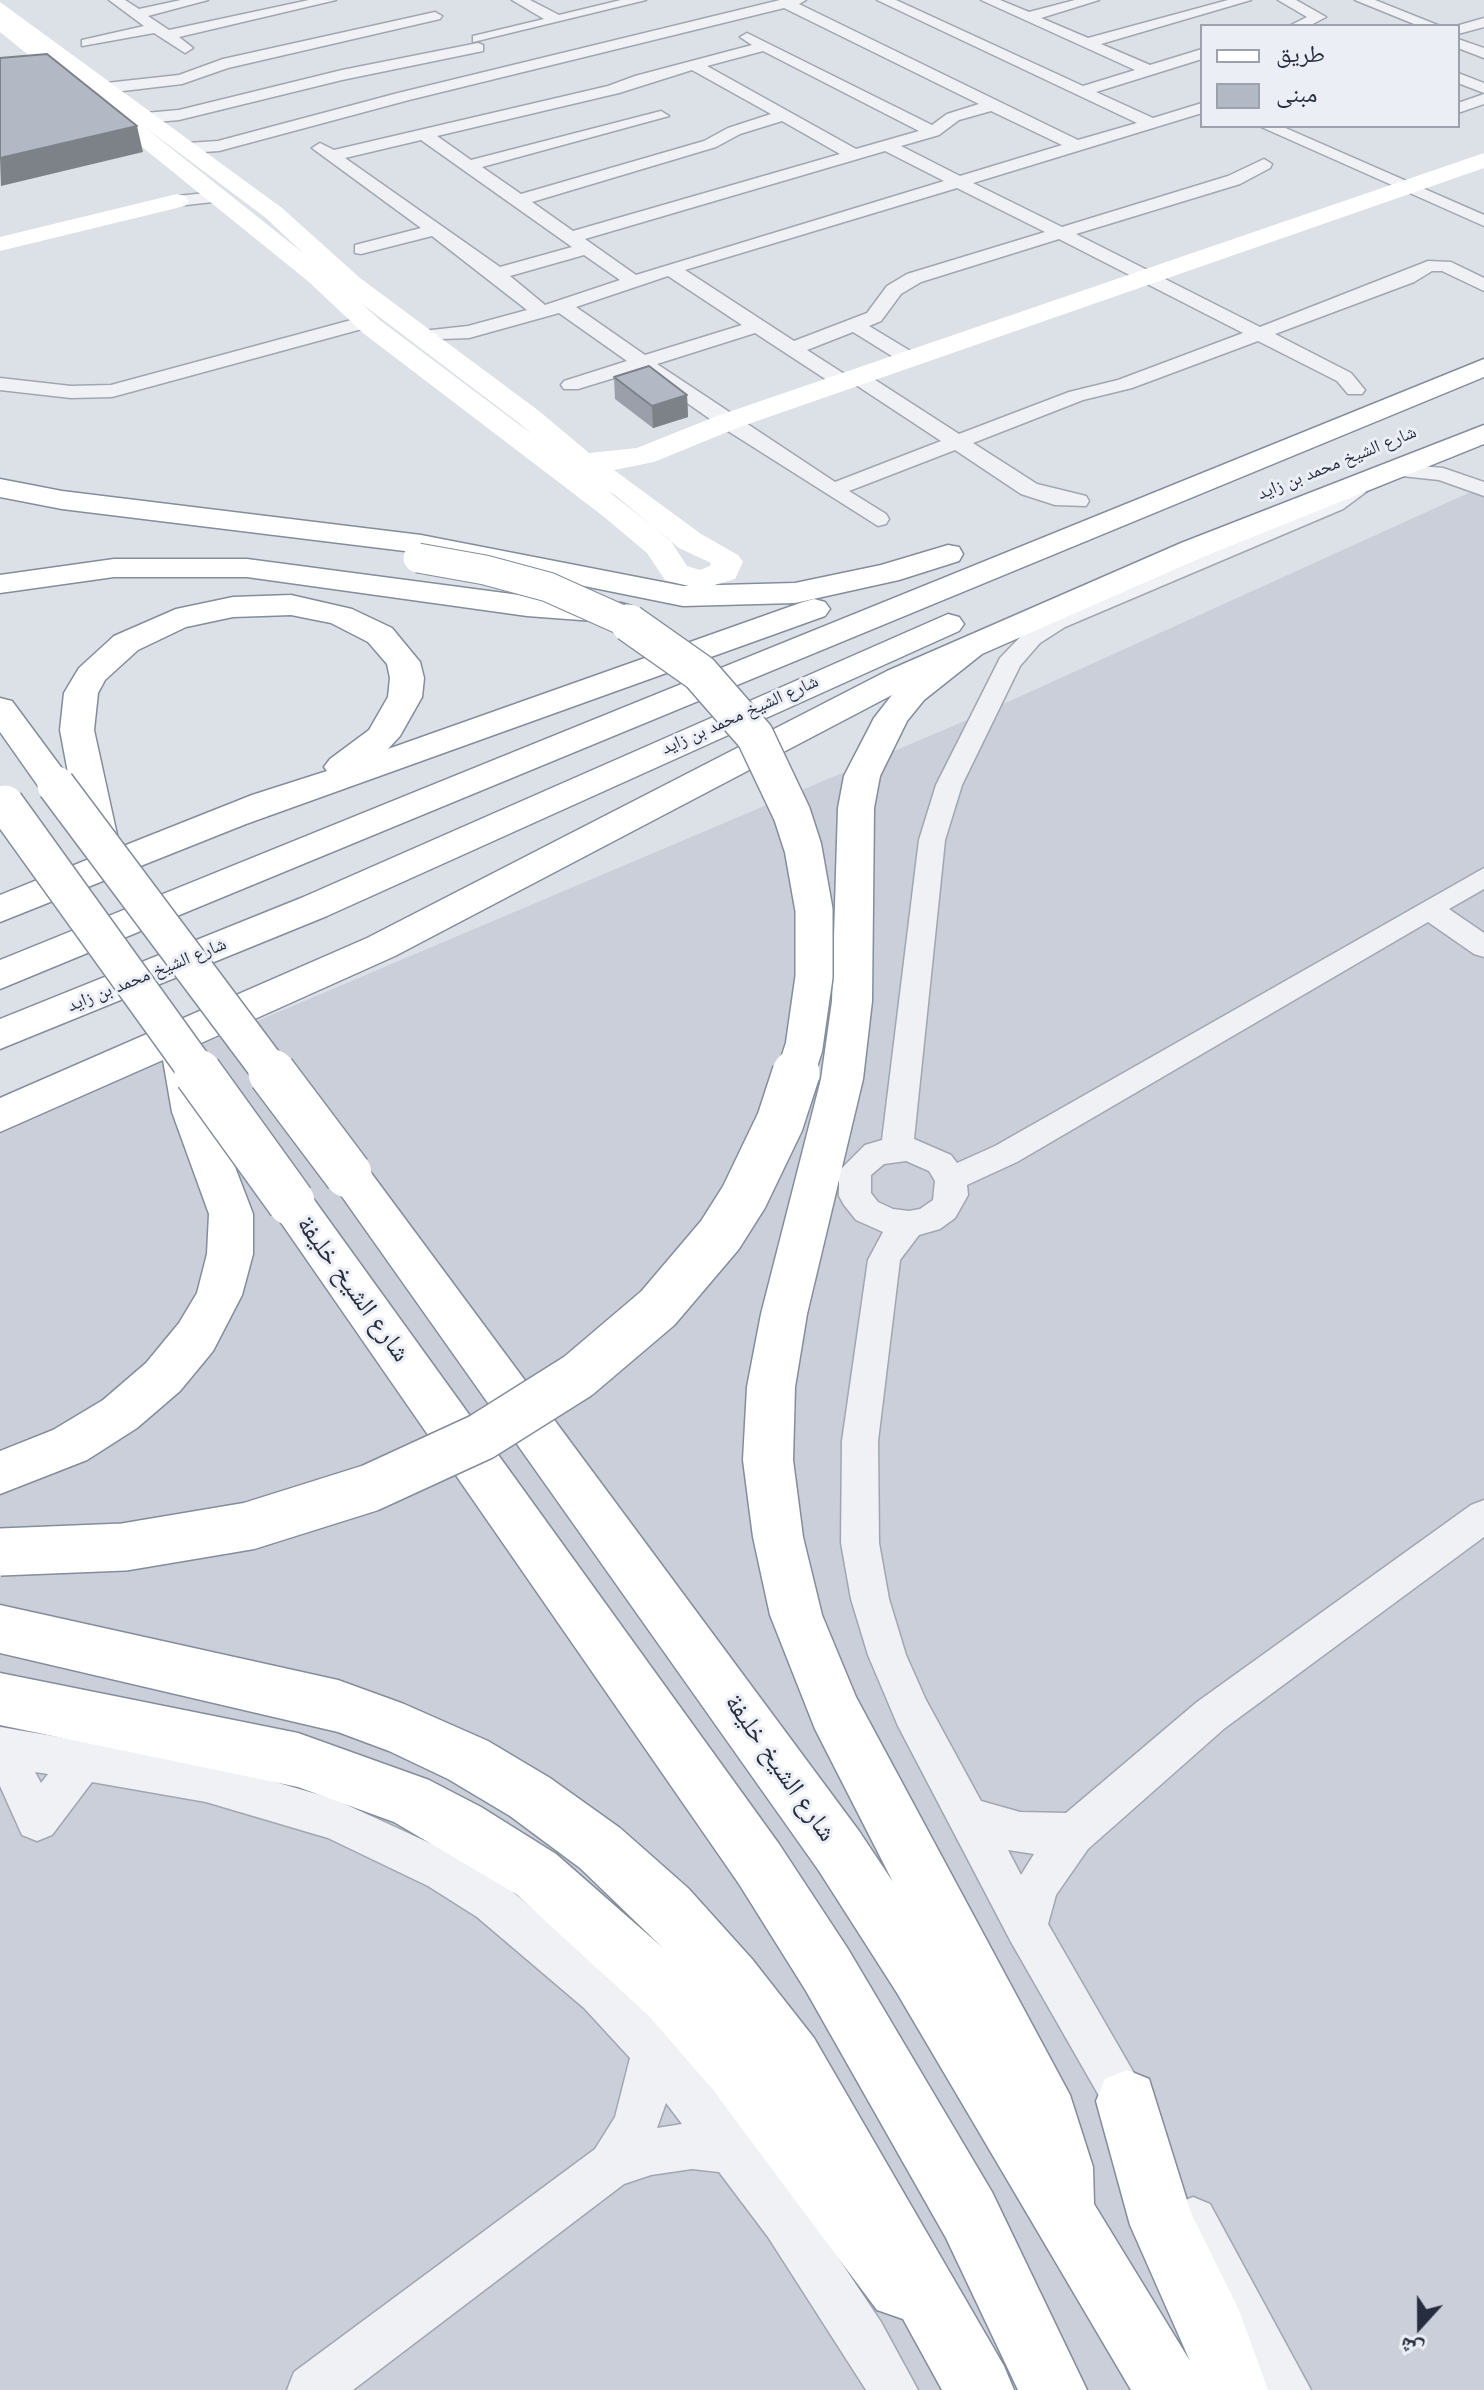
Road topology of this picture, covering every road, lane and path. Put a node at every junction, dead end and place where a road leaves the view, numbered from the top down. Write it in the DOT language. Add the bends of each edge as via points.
graph roads {
  1 [pos="116,0"];
  2 [pos="329,0"];
  3 [pos="519,0"];
  4 [pos="639,0"];
  5 [pos="988,0"];
  6 [pos="1092,0"];
  7 [pos="1244,0"];
  8 [pos="1285,0"];
  9 [pos="1362,0"];
  10 [pos="194,1"];
  11 [pos="891,1"];
  12 [pos="792,2"];
  13 [pos="301,3"];
  14 [pos="415,5"];
  15 [pos="0,8"];
  16 [pos="584,13"];
  17 [pos="137,14"];
  18 [pos="435,16"];
  19 [pos="1028,17"];
  20 [pos="325,20"];
  21 [pos="557,20"];
  22 [pos="714,20"];
  23 [pos="0,22"];
  24 [pos="1484,22"];
  25 [pos="224,23"];
  26 [pos="1301,24"];
  27 [pos="1428,24"];
  28 [pos="377,29"];
  29 [pos="1460,29"];
  30 [pos="161,32"];
  31 [pos="661,33"];
  32 [pos="634,39"];
  33 [pos="87,43"];
  34 [pos="1086,43"];
  35 [pos="478,44"];
  36 [pos="1460,44"];
  37 [pos="766,46"];
  38 [pos="1484,53"];
  39 [pos="1200,55"];
  40 [pos="424,60"];
  41 [pos="714,60"];
  42 [pos="694,65"];
  43 [pos="214,68"];
  44 [pos="1149,70"];
  45 [pos="507,71"];
  46 [pos="335,77"];
  47 [pos="1460,79"];
  48 [pos="1482,89"];
  49 [pos="613,90"];
  50 [pos="121,91"];
  51 [pos="1082,91"];
  52 [pos="1460,91"];
  53 [pos="373,105"];
  54 [pos="993,105"];
  55 [pos="1460,106"];
  56 [pos="1200,109"];
  57 [pos="782,116"];
  58 [pos="151,122"];
  59 [pos="673,123"];
  60 [pos="1151,123"];
  61 [pos="289,128"];
  62 [pos="1272,128"];
  63 [pos="933,132"];
  64 [pos="423,134"];
  65 [pos="710,144"];
  66 [pos="886,145"];
  67 [pos="1076,146"];
  68 [pos="855,155"];
  69 [pos="331,156"];
  70 [pos="201,158"];
  71 [pos="1484,160"];
  72 [pos="1264,164"];
  73 [pos="471,165"];
  74 [pos="601,176"];
  75 [pos="958,183"];
  76 [pos="1408,187"];
  77 [pos="216,197"];
  78 [pos="520,200"];
  79 [pos="177,201"];
  80 [pos="656,212"];
  81 [pos="1484,221"];
  82 [pos="435,230"];
  83 [pos="1059,234"];
  84 [pos="580,242"];
  85 [pos="0,244"];
  86 [pos="361,249"];
  87 [pos="670,269"];
  88 [pos="497,274"];
  89 [pos="1146,278"];
  90 [pos="633,281"];
  91 [pos="1484,285"];
  92 [pos="339,296"];
  93 [pos="562,306"];
  94 [pos="539,310"];
  95 [pos="366,322"];
  96 [pos="855,325"];
  97 [pos="757,326"];
  98 [pos="469,332"];
  99 [pos="1256,335"];
  100 [pos="420,336"];
  101 [pos="1484,340"];
  102 [pos="792,349"];
  103 [pos="910,359"];
  104 [pos="646,362"];
  105 [pos="454,363"];
  106 [pos="1484,367"];
  107 [pos="851,380"];
  108 [pos="0,384"];
  109 [pos="571,385"];
  110 [pos="1355,390"];
  111 [pos="1484,403"];
  112 [pos="727,422"];
  113 [pos="1484,434"];
  114 [pos="1228,441"];
  115 [pos="957,442"];
  116 [pos="1447,451"];
  117 [pos="644,456"];
  118 [pos="582,462"];
  119 [pos="1400,470"];
  120 [pos="0,477"];
  121 [pos="1367,483"];
  122 [pos="0,488"];
  123 [pos="1481,488"];
  124 [pos="625,489"];
  125 [pos="1106,489"];
  126 [pos="833,490"];
  127 [pos="1078,501"];
  128 [pos="0,508"];
  129 [pos="133,508"];
  130 [pos="1035,518"];
  131 [pos="878,519"];
  132 [pos="977,542"];
  133 [pos="936,560"];
  134 [pos="0,584"];
  135 [pos="969,649"];
  136 [pos="0,708"];
  137 [pos="71,781"];
  138 [pos="3,801"];
  139 [pos="240,814"];
  140 [pos="1484,877"];
  141 [pos="0,909"];
  142 [pos="1429,909"];
  143 [pos="1484,947"];
  144 [pos="0,975"];
  145 [pos="96,996"];
  146 [pos="0,1035"];
  147 [pos="182,1051"];
  148 [pos="0,1052"];
  149 [pos="0,1114"];
  150 [pos="897,1148"];
  151 [pos="951,1179"];
  152 [pos="909,1224"];
  153 [pos="0,1473"];
  154 [pos="1484,1516"];
  155 [pos="0,1552"];
  156 [pos="0,1629"];
  157 [pos="1,1731"];
  158 [pos="85,1759"];
  159 [pos="968,1818"];
  160 [pos="1073,1834"];
  161 [pos="1026,1927"];
  162 [pos="654,2051"];
  163 [pos="1127,2101"];
  164 [pos="732,2150"];
  165 [pos="611,2165"];
  166 [pos="1062,2210"];
  167 [pos="970,2370"];
  168 [pos="312,2390"];
  169 [pos="893,2390"];
  170 [pos="1053,2390"];
  171 [pos="1169,2390"];
  172 [pos="1234,2390"];
  173 [pos="1286,2390"];
  1 -- 17 [label="street"];
  2 -- 13 [label="street"];
  3 -- 21 [label="street"];
  4 -- 16 [label="street"];
  5 -- 19 [label="street"];
  6 -- 19 [label="street"];
  7 -- 34 [label="street"];
  8 -- 26 [label="street" via="1319,17"];
  9 -- 27 [label="street"];
  10 -- 17 [label="street"];
  10 -- 25 [label="street"];
  11 -- 51 [label="street"];
  12 -- 22 [label="street"];
  12 -- 54 [label="street"];
  13 -- 20 [label="street"];
  13 -- 25 [label="street"];
  14 -- 18 [label="street"];
  15 -- 50 [label="main road"];
  16 -- 21 [label="street"];
  16 -- 32 [label="street"];
  17 -- 30 [label="street"];
  18 -- 28 [label="street"];
  18 -- 35 [label="street"];
  19 -- 34 [label="street"];
  21 -- 35 [label="street"];
  22 -- 31 [label="street"];
  22 -- 37 [label="street"];
  23 -- 70 [label="main road" via="52,64"];
  24 -- 29 [label="street"];
  25 -- 30 [label="street"];
  28 -- 40 [label="street"];
  28 -- 43 [label="street"];
  30 -- 33 [label="street"];
  30 -- 43 [label="street"];
  31 -- 32 [label="street"];
  31 -- 41 [label="street"];
  32 -- 45 [label="street"];
  34 -- 44 [label="street"];
  35 -- 40 [label="street"];
  35 -- 45 [label="street" via="479,54"];
  36 -- 38 [label="street"];
  37 -- 41 [label="street"];
  37 -- 63 [label="street"];
  39 -- 44 [label="street"];
  40 -- 46 [label="street"];
  41 -- 42 [label="street"];
  42 -- 49 [label="street"];
  42 -- 57 [label="street"];
  43 -- 50 [label="street"];
  44 -- 51 [label="street"];
  45 -- 53 [label="street"];
  46 -- 53 [label="street"];
  46 -- 58 [label="street"];
  47 -- 48 [label="street"];
  48 -- 52 [label="street"];
  48 -- 55 [label="street"];
  49 -- 59 [label="street"];
  49 -- 64 [label="street"];
  50 -- 58 [label="main road"];
  51 -- 60 [label="street"];
  53 -- 61 [label="street"];
  54 -- 63 [label="street" via="953,117"];
  54 -- 67 [label="street"];
  56 -- 60 [label="street"];
  57 -- 65 [label="street"];
  57 -- 68 [label="street"];
  58 -- 70 [label="main road"];
  59 -- 65 [label="street"];
  59 -- 73 [label="street"];
  60 -- 67 [label="street"];
  61 -- 69 [label="street"];
  61 -- 70 [label="street"];
  62 -- 76 [label="street"];
  63 -- 66 [label="street"];
  64 -- 69 [label="street"];
  64 -- 73 [label="street"];
  65 -- 74 [label="street"];
  66 -- 68 [label="street"];
  66 -- 75 [label="street"];
  67 -- 75 [label="street"];
  68 -- 80 [label="street"];
  69 -- 82 [label="street"];
  70 -- 77 [label="main road"];
  70 -- 79 [label="street"];
  70 -- 100 [label="main road"];
  71 -- 76 [label="main road"];
  72 -- 83 [label="street" via="1234,180"];
  73 -- 78 [label="street"];
  74 -- 78 [label="street"];
  74 -- 80 [label="street"];
  75 -- 83 [label="street"];
  75 -- 87 [label="street"];
  76 -- 81 [label="street"];
  76 -- 89 [label="main road"];
  77 -- 79 [label="street"];
  77 -- 92 [label="main road"];
  78 -- 84 [label="street"];
  79 -- 85 [label="main road"];
  80 -- 84 [label="street"];
  82 -- 86 [label="street"];
  82 -- 88 [label="street"];
  83 -- 89 [label="street"];
  83 -- 96 [label="street" via="908,281 883,301 877,314"];
  84 -- 88 [label="street"];
  84 -- 90 [label="street"];
  87 -- 90 [label="street"];
  87 -- 97 [label="street"];
  88 -- 94 [label="street"];
  89 -- 99 [label="street"];
  89 -- 103 [label="main road"];
  90 -- 93 [label="street"];
  91 -- 99 [label="street" via="1445,266 1428,266"];
  92 -- 95 [label="main road"];
  92 -- 105 [label="main road" via="357,302 434,360"];
  93 -- 94 [label="street"];
  93 -- 104 [label="street"];
  94 -- 98 [label="street"];
  95 -- 108 [label="street" via="112,391"];
  95 -- 124 [label="main road" via="614,510 659,547 676,573 701,580 724,572 723,557 690,541"];
  96 -- 102 [label="street"];
  96 -- 103 [label="street"];
  97 -- 102 [label="street"];
  97 -- 104 [label="street"];
  98 -- 100 [label="street"];
  98 -- 105 [label="street"];
  99 -- 110 [label="street" via="1344,377"];
  99 -- 115 [label="street"];
  100 -- 105 [label="main road"];
  101 -- 110 [label="main road"];
  102 -- 107 [label="street"];
  103 -- 107 [label="main road"];
  104 -- 109 [label="street"];
  104 -- 112 [label="street"];
  105 -- 118 [label="main road"];
  106 -- 144 [label="main road, شارع الشيخ محمد بن زايد"];
  107 -- 112 [label="main road"];
  107 -- 115 [label="street"];
  110 -- 114 [label="main road"];
  111 -- 145 [label="main road, شارع الشيخ محمد بن زايد" via="841,669 314,907"];
  112 -- 117 [label="main road"];
  112 -- 126 [label="street"];
  113 -- 116 [label="main road"];
  115 -- 126 [label="street"];
  115 -- 127 [label="street" via="1037,493"];
  116 -- 119 [label="main road"];
  116 -- 123 [label="street"];
  117 -- 118 [label="main road"];
  117 -- 124 [label="main road" via="622,473"];
  118 -- 124 [label="main road"];
  119 -- 121 [label="main road"];
  119 -- 123 [label="street" via="1443,474"];
  120 -- 129 [label="main road"];
  121 -- 135 [label="main road" via="1192,550"];
  121 -- 150 [label="street" via="1335,504 1057,622 1032,638 1009,663 953,777 932,840"];
  122 -- 129 [label="main road"];
  125 -- 127 [label="main road"];
  126 -- 131 [label="street"];
  127 -- 130 [label="main road"];
  128 -- 155 [label="main road, bridge" via="485,570 538,584 633,625 700,673 755,736 792,814 814,910 814,977 804,1047 764,1160 691,1271 658,1308 578,1376 481,1437 370,1488 249,1526 124,1547"];
  129 -- 133 [label="main road" via="421,544 656,592 711,597 795,593"];
  132 -- 133 [label="main road"];
  133 -- 134 [label="main road" via="821,594 728,610 576,611 311,574 214,566 104,569"];
  133 -- 139 [label="main road" via="841,600"];
  135 -- 149 [label="main road" via="852,701 381,947"];
  135 -- 166 [label="main road" via="912,693 891,718 862,776 856,808 852,1001 844,1063 781,1329 771,1387 768,1460 778,1537 801,1628 834,1711 1048,2117 1061,2167"];
  136 -- 137 [label="main road"];
  137 -- 139 [label="main road" via="81,693 107,658 150,630 204,611 262,605 318,609 380,635 403,662 407,678 397,717 383,736 337,770"];
  137 -- 166 [label="main road, شارع الشيخ خليفة, bridge" via="101,844 831,1839"];
  138 -- 147 [label="main road, شارع الشيخ خليفة, bridge"];
  139 -- 141 [label="main road"];
  140 -- 142 [label="street"];
  142 -- 143 [label="street"];
  142 -- 151 [label="street" via="1006,1154"];
  145 -- 146 [label="main road, شارع الشيخ محمد بن زايد"];
  145 -- 148 [label="main road"];
  147 -- 153 [label="main road" via="193,1112 231,1214 230,1254 219,1295 196,1337 163,1377 120,1414 70,1445"];
  147 -- 170 [label="main road, شارع الشيخ خليفة, bridge" via="759,1864 962,2202"];
  150 -- 151 [label="street" via="931,1156"];
  150 -- 152 [label="street" via="860,1164 853,1188 860,1204 876,1217"];
  151 -- 152 [label="street" via="952,1195 944,1209 929,1220"];
  152 -- 159 [label="street" via="890,1246 882,1274 860,1441 860,1543 887,1655"];
  154 -- 160 [label="street" via="1211,1715"];
  156 -- 167 [label="main road" via="338,1706 404,1730 530,1797 600,1848 731,1980 792,2060"];
  157 -- 158 [label="street"];
  157 -- 158 [label="street" via="37,1821"];
  157 -- 167 [label="main road" via="242,1746 409,1800 536,1874 603,1931 735,2068 880,2264"];
  158 -- 162 [label="street" via="272,1800 334,1819 401,1849 492,1902 599,1993"];
  159 -- 160 [label="street" via="1020,1833"];
  159 -- 161 [label="street"];
  160 -- 161 [label="street" via="1038,1885"];
  161 -- 163 [label="street"];
  162 -- 164 [label="street"];
  162 -- 165 [label="street" via="633,2130"];
  163 -- 172 [label="main road" via="1162,2225 1215,2334"];
  163 -- 173 [label="street"];
  164 -- 165 [label="street" via="692,2146"];
  164 -- 169 [label="street" via="785,2220"];
  165 -- 168 [label="street"];
  166 -- 171 [label="main road, شارع الشيخ خليفة"];
}
